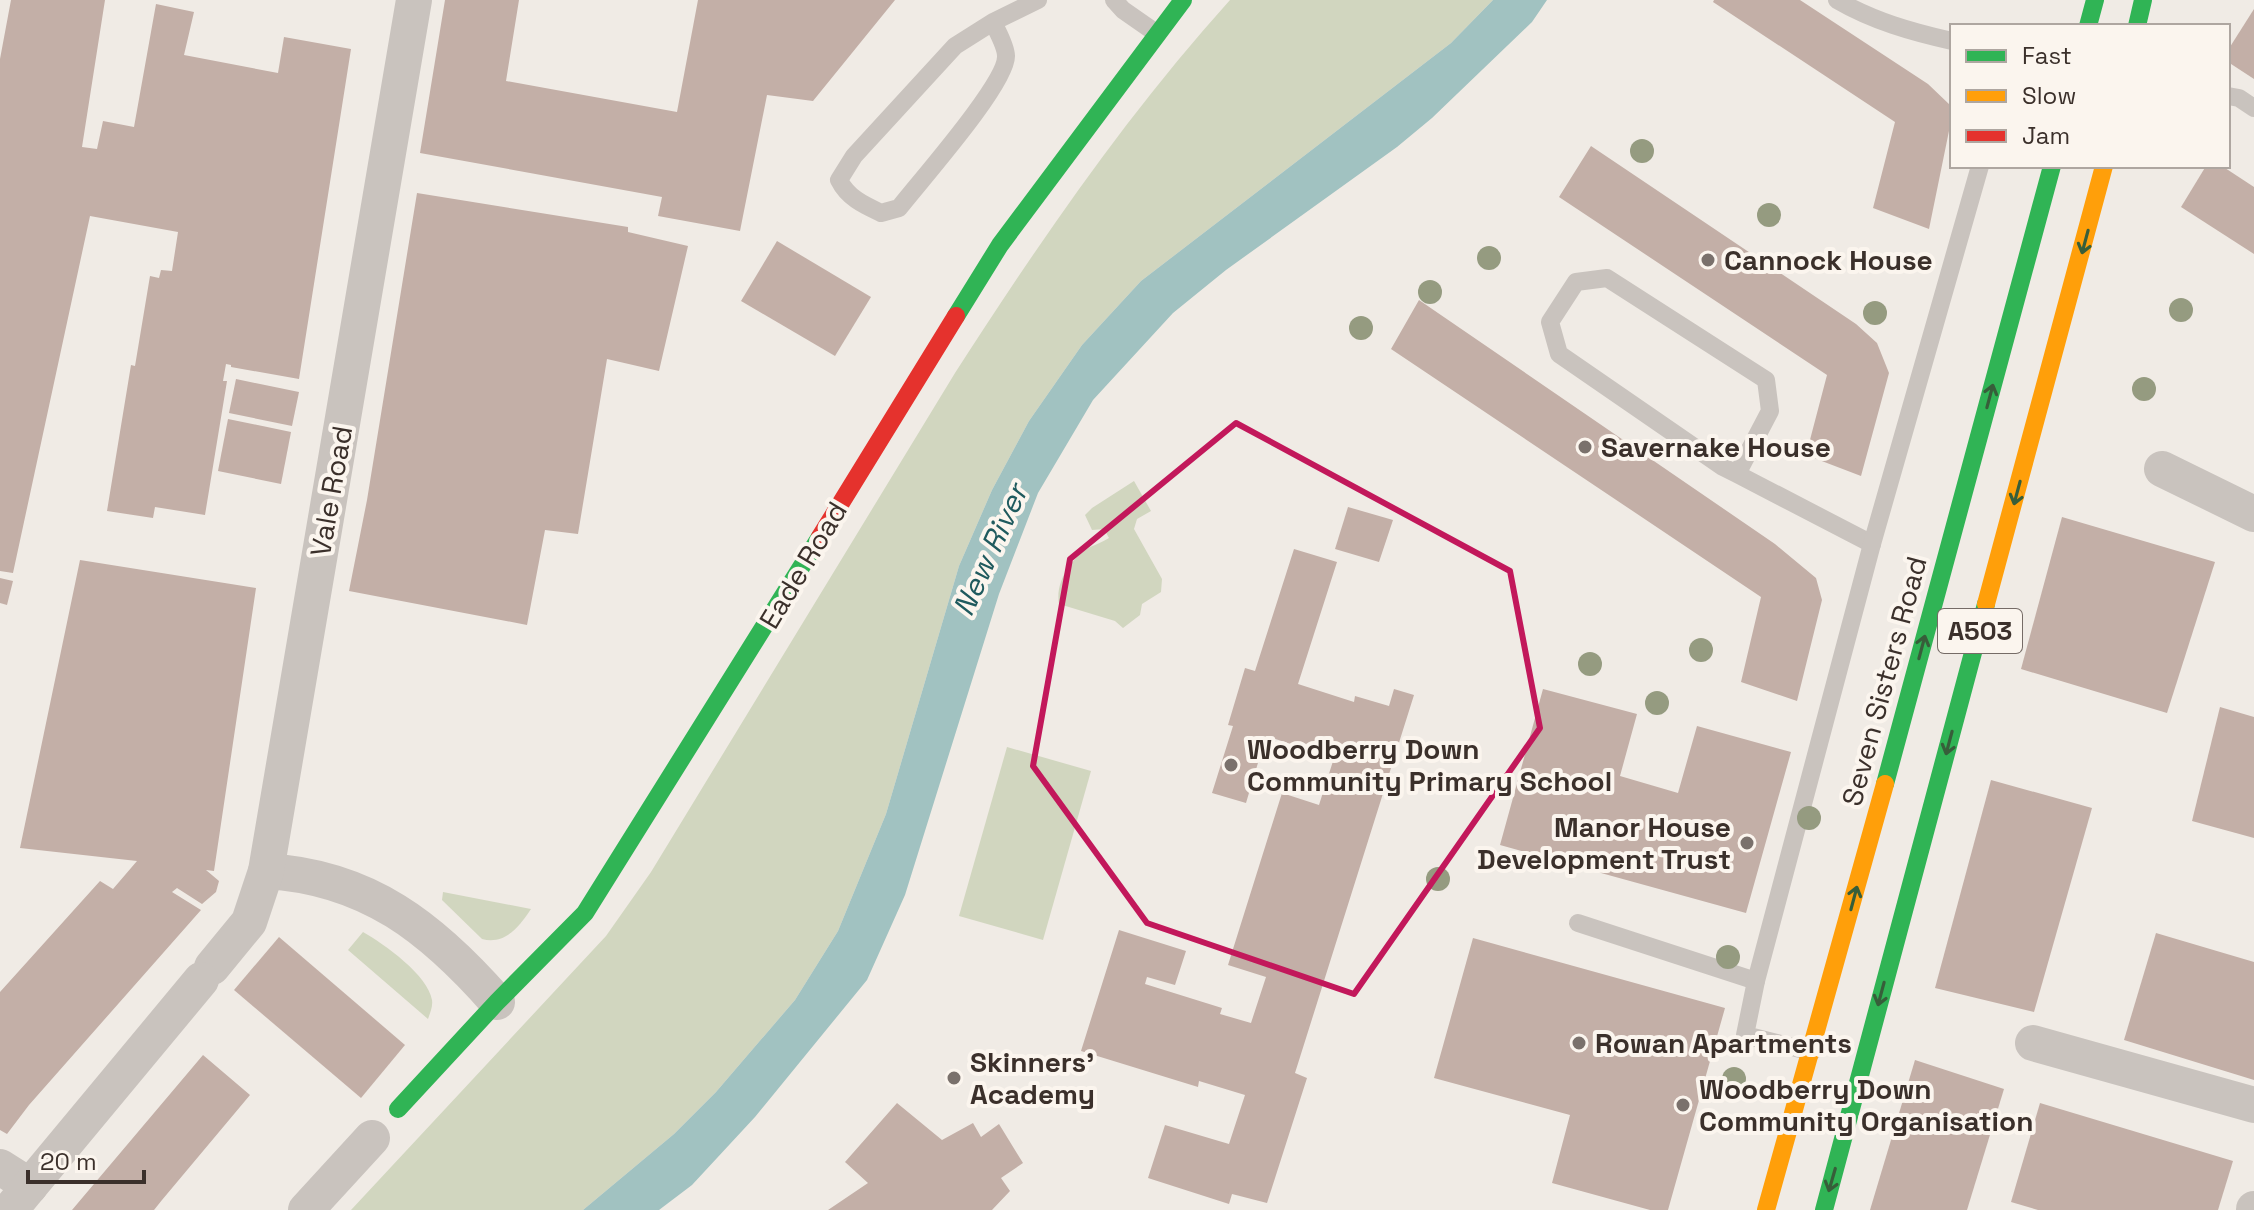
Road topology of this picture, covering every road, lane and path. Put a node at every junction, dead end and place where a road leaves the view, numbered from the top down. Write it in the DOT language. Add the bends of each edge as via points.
graph roads {
  1 [pos="414,0"];
  2 [pos="1038,0"];
  3 [pos="1114,0"];
  4 [pos="1183,0"];
  5 [pos="1837,0"];
  6 [pos="2095,0"];
  7 [pos="2143,0"];
  8 [pos="993,22"];
  9 [pos="2089,24"];
  10 [pos="2137,24"];
  11 [pos="1156,33"];
  12 [pos="1950,41"];
  13 [pos="2230,96"];
  14 [pos="2254,108"];
  15 [pos="1979,168"];
  16 [pos="2051,168"];
  17 [pos="2103,168"];
  18 [pos="2162,469"];
  19 [pos="1737,474"];
  20 [pos="2254,514"];
  21 [pos="1872,544"];
  22 [pos="266,871"];
  23 [pos="1578,923"];
  24 [pos="1756,981"];
  25 [pos="497,1002"];
  26 [pos="2033,1043"];
  27 [pos="1812,1052"];
  28 [pos="2254,1105"];
  29 [pos="398,1109"];
  30 [pos="372,1138"];
  31 [pos="13,1187"];
  32 [pos="306,1210"];
  33 [pos="1766,1210"];
  34 [pos="1824,1210"];
  1 -- 22 [label="street, Vale Road"];
  2 -- 8 [label="lane"];
  3 -- 11 [label="lane"];
  4 -- 11 [label="main road, Eade Road"];
  5 -- 12 [label="lane" via="1909,32"];
  6 -- 9 [label="main road"];
  7 -- 10 [label="main road"];
  8 -- 8 [label="lane" via="955,46 854,156 839,180 844,190 881,213 899,208 1003,72 1007,55"];
  11 -- 25 [label="main road, Eade Road" via="1000,245 585,913"];
  13 -- 14 [label="lane"];
  15 -- 21 [label="lane"];
  27 -- 16 [label="main road, Seven Sisters Road / A503, one-way"];
  17 -- 34 [label="main road, A503, one-way"];
  18 -- 20 [label="street"];
  19 -- 19 [label="lane" via="1559,354 1550,322 1576,282 1607,278 1766,380 1770,411"];
  19 -- 21 [label="lane"];
  21 -- 24 [label="lane"];
  22 -- 25 [label="street" via="358,891 395,909 420,926"];
  22 -- 31 [label="street, Vale Road" via="249,922"];
  23 -- 24 [label="lane"];
  24 -- 27 [label="lane" via="1745,1035"];
  25 -- 29 [label="main road, Eade Road"];
  26 -- 28 [label="street"];
  27 -- 33 [label="main road, Seven Sisters Road / A503"];
  30 -- 32 [label="street"];
}
